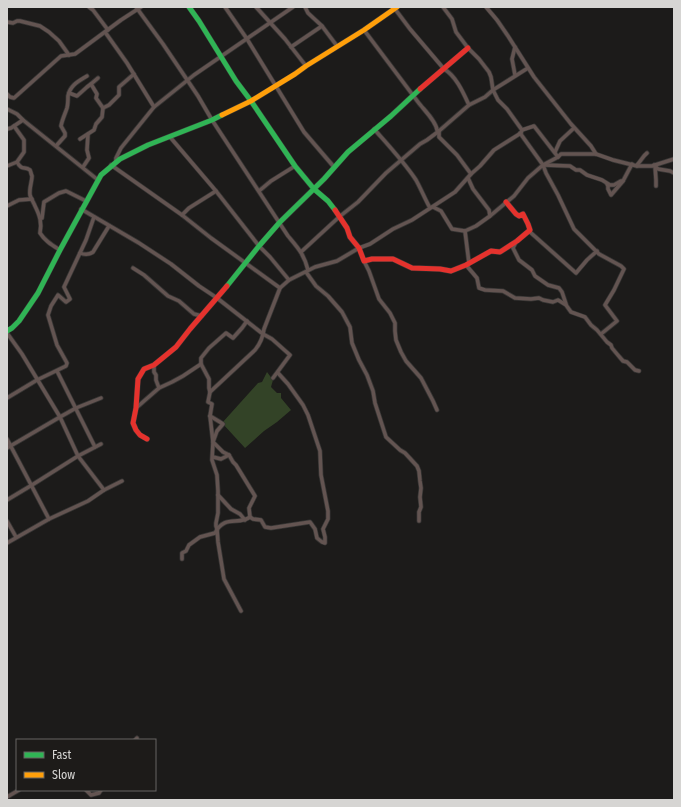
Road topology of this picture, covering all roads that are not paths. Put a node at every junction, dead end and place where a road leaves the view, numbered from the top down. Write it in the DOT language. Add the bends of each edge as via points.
graph roads {
  1 [pos="89,7"];
  2 [pos="189,7"];
  3 [pos="224,7"];
  4 [pos="256,7"];
  5 [pos="293,7"];
  6 [pos="305,7"];
  7 [pos="444,7"];
  8 [pos="486,7"];
  9 [pos="138,8"];
  10 [pos="395,8"];
  11 [pos="7,22"];
  12 [pos="271,22"];
  13 [pos="322,26"];
  14 [pos="364,30"];
  15 [pos="106,31"];
  16 [pos="247,39"];
  17 [pos="337,46"];
  18 [pos="291,47"];
  19 [pos="514,47"];
  20 [pos="468,48"];
  21 [pos="69,55"];
  22 [pos="221,57"];
  23 [pos="306,66"];
  24 [pos="528,68"];
  25 [pos="444,69"];
  26 [pos="134,74"];
  27 [pos="515,75"];
  28 [pos="88,76"];
  29 [pos="98,78"];
  30 [pos="187,81"];
  31 [pos="91,84"];
  32 [pos="276,86"];
  33 [pos="493,90"];
  34 [pos="69,93"];
  35 [pos="7,94"];
  36 [pos="413,95"];
  37 [pos="252,101"];
  38 [pos="469,105"];
  39 [pos="154,107"];
  40 [pos="103,108"];
  41 [pos="7,109"];
  42 [pos="23,120"];
  43 [pos="212,120"];
  44 [pos="14,126"];
  45 [pos="574,128"];
  46 [pos="7,129"];
  47 [pos="374,129"];
  48 [pos="438,131"];
  49 [pos="521,132"];
  50 [pos="88,134"];
  51 [pos="170,136"];
  52 [pos="80,139"];
  53 [pos="56,146"];
  54 [pos="555,152"];
  55 [pos="647,153"];
  56 [pos="596,154"];
  57 [pos="558,157"];
  58 [pos="674,158"];
  59 [pos="401,160"];
  60 [pos="116,161"];
  61 [pos="17,162"];
  62 [pos="632,164"];
  63 [pos="543,165"];
  64 [pos="654,165"];
  65 [pos="7,166"];
  66 [pos="111,166"];
  67 [pos="295,166"];
  68 [pos="637,166"];
  69 [pos="83,167"];
  70 [pos="334,167"];
  71 [pos="674,173"];
  72 [pos="472,174"];
  73 [pos="468,178"];
  74 [pos="98,180"];
  75 [pos="623,181"];
  76 [pos="606,183"];
  77 [pos="656,186"];
  78 [pos="314,189"];
  79 [pos="216,191"];
  80 [pos="259,191"];
  81 [pos="32,199"];
  82 [pos="86,201"];
  83 [pos="506,202"];
  84 [pos="7,206"];
  85 [pos="431,207"];
  86 [pos="81,209"];
  87 [pos="182,215"];
  88 [pos="490,216"];
  89 [pos="94,217"];
  90 [pos="339,217"];
  91 [pos="41,222"];
  92 [pos="280,222"];
  93 [pos="109,226"];
  94 [pos="530,230"];
  95 [pos="465,231"];
  96 [pos="517,241"];
  97 [pos="259,246"];
  98 [pos="359,248"];
  99 [pos="60,250"];
  100 [pos="597,251"];
  101 [pos="301,252"];
  102 [pos="80,253"];
  103 [pos="364,261"];
  104 [pos="245,263"];
  105 [pos="468,264"];
  106 [pos="133,268"];
  107 [pos="307,271"];
  108 [pos="289,280"];
  109 [pos="280,288"];
  110 [pos="217,298"];
  111 [pos="566,305"];
  112 [pos="202,316"];
  113 [pos="246,321"];
  114 [pos="7,331"];
  115 [pos="263,334"];
  116 [pos="601,334"];
  117 [pos="202,364"];
  118 [pos="154,365"];
  119 [pos="57,371"];
  120 [pos="638,371"];
  121 [pos="278,372"];
  122 [pos="273,378"];
  123 [pos="37,380"];
  124 [pos="159,388"];
  125 [pos="210,392"];
  126 [pos="7,398"];
  127 [pos="101,398"];
  128 [pos="76,408"];
  129 [pos="136,408"];
  130 [pos="437,410"];
  131 [pos="210,416"];
  132 [pos="60,417"];
  133 [pos="7,439"];
  134 [pos="147,439"];
  135 [pos="213,442"];
  136 [pos="101,444"];
  137 [pos="9,447"];
  138 [pos="95,447"];
  139 [pos="229,455"];
  140 [pos="78,456"];
  141 [pos="213,457"];
  142 [pos="122,482"];
  143 [pos="32,485"];
  144 [pos="104,490"];
  145 [pos="218,495"];
  146 [pos="7,500"];
  147 [pos="250,517"];
  148 [pos="49,519"];
  149 [pos="245,520"];
  150 [pos="7,521"];
  151 [pos="419,522"];
  152 [pos="217,529"];
  153 [pos="16,537"];
  154 [pos="7,543"];
  155 [pos="182,559"];
  156 [pos="241,611"];
  157 [pos="17,791"];
  158 [pos="87,791"];
  159 [pos="100,791"];
  160 [pos="7,797"];
  1 -- 15 [label="street"];
  2 -- 22 [label="street"];
  3 -- 16 [label="street"];
  4 -- 12 [label="street"];
  5 -- 12 [label="street"];
  6 -- 13 [label="street"];
  7 -- 20 [label="street" via="452,19 456,32"];
  8 -- 19 [label="street"];
  9 -- 15 [label="street"];
  9 -- 30 [label="street"];
  10 -- 14 [label="street"];
  10 -- 25 [label="street"];
  11 -- 21 [label="street" via="12,23 16,20 40,26 59,41"];
  12 -- 16 [label="street"];
  12 -- 18 [label="street"];
  13 -- 17 [label="street"];
  13 -- 18 [label="street"];
  14 -- 17 [label="street"];
  14 -- 36 [label="street"];
  15 -- 21 [label="street" via="75,54"];
  15 -- 26 [label="street"];
  16 -- 22 [label="street"];
  16 -- 32 [label="street"];
  17 -- 23 [label="street"];
  18 -- 23 [label="street"];
  19 -- 24 [label="street"];
  19 -- 27 [label="street" via="512,59"];
  20 -- 25 [label="street"];
  20 -- 33 [label="street" via="489,72"];
  21 -- 35 [label="street" via="61,56 14,98"];
  22 -- 30 [label="street"];
  22 -- 37 [label="street"];
  23 -- 32 [label="street"];
  24 -- 27 [label="street"];
  24 -- 45 [label="street"];
  25 -- 36 [label="street"];
  25 -- 38 [label="street" via="459,85"];
  26 -- 39 [label="street"];
  26 -- 40 [label="street" via="118,87 119,95"];
  27 -- 33 [label="street"];
  28 -- 34 [label="street" via="75,83"];
  29 -- 31 [label="street"];
  30 -- 39 [label="street"];
  30 -- 43 [label="street"];
  31 -- 34 [label="street" via="77,96"];
  31 -- 40 [label="street"];
  32 -- 37 [label="street"];
  32 -- 70 [label="street" via="304,132"];
  33 -- 38 [label="street"];
  33 -- 49 [label="street"];
  34 -- 53 [label="street" via="61,126 66,133"];
  36 -- 47 [label="street"];
  36 -- 48 [label="street"];
  37 -- 43 [label="street"];
  37 -- 67 [label="street"];
  38 -- 48 [label="street"];
  39 -- 60 [label="street" via="121,148"];
  40 -- 50 [label="street" via="102,117 94,130"];
  41 -- 42 [label="street"];
  42 -- 44 [label="street"];
  42 -- 53 [label="street"];
  43 -- 51 [label="street"];
  43 -- 80 [label="street"];
  44 -- 46 [label="street"];
  44 -- 61 [label="street" via="24,140 24,152"];
  45 -- 54 [label="street" via="560,141"];
  45 -- 56 [label="street" via="592,146"];
  47 -- 59 [label="street"];
  47 -- 70 [label="street"];
  48 -- 59 [label="street"];
  48 -- 72 [label="street" via="439,136"];
  49 -- 54 [label="street" via="534,126"];
  49 -- 63 [label="street"];
  49 -- 72 [label="street" via="494,150"];
  50 -- 52 [label="street"];
  50 -- 69 [label="street" via="89,158"];
  51 -- 60 [label="street"];
  51 -- 79 [label="street"];
  53 -- 69 [label="street"];
  54 -- 57 [label="street"];
  55 -- 68 [label="street"];
  56 -- 57 [label="street" via="561,154"];
  56 -- 62 [label="street"];
  57 -- 63 [label="street"];
  58 -- 64 [label="street"];
  59 -- 85 [label="street"];
  59 -- 90 [label="street"];
  60 -- 66 [label="street"];
  61 -- 65 [label="street"];
  61 -- 81 [label="street" via="20,167 30,170"];
  62 -- 68 [label="street"];
  62 -- 75 [label="street"];
  63 -- 76 [label="street" via="570,166"];
  63 -- 83 [label="street"];
  63 -- 100 [label="street" via="574,229"];
  64 -- 68 [label="street"];
  64 -- 71 [label="street" via="658,169"];
  64 -- 77 [label="street"];
  66 -- 74 [label="street"];
  66 -- 87 [label="street"];
  67 -- 78 [label="street"];
  67 -- 80 [label="street"];
  69 -- 74 [label="street"];
  70 -- 78 [label="street"];
  72 -- 73 [label="street"];
  73 -- 85 [label="street" via="455,192"];
  73 -- 88 [label="street" via="489,210"];
  74 -- 82 [label="street"];
  75 -- 76 [label="street" via="614,185"];
  75 -- 76 [label="street" via="611,195"];
  78 -- 90 [label="street" via="328,201"];
  78 -- 92 [label="street"];
  79 -- 87 [label="street"];
  79 -- 97 [label="street"];
  80 -- 92 [label="street"];
  81 -- 84 [label="street" via="19,200"];
  81 -- 91 [label="street"];
  82 -- 86 [label="street"];
  82 -- 91 [label="street" via="66,192 59,193 44,202"];
  83 -- 88 [label="street"];
  83 -- 94 [label="street" via="516,214 523,214"];
  85 -- 95 [label="street" via="441,211 452,229"];
  85 -- 98 [label="street"];
  86 -- 89 [label="street"];
  86 -- 99 [label="street"];
  87 -- 104 [label="street"];
  88 -- 95 [label="street"];
  89 -- 93 [label="street"];
  89 -- 102 [label="street"];
  90 -- 98 [label="street"];
  90 -- 101 [label="street"];
  91 -- 99 [label="street" via="40,233 43,238"];
  92 -- 97 [label="street"];
  92 -- 101 [label="street"];
  93 -- 102 [label="street" via="93,252"];
  93 -- 110 [label="street" via="157,255"];
  94 -- 96 [label="street"];
  94 -- 100 [label="street" via="576,273"];
  95 -- 105 [label="street"];
  96 -- 105 [label="street" via="500,252 491,251"];
  96 -- 111 [label="street" via="513,248 520,260 535,276 548,285 559,288"];
  97 -- 104 [label="street"];
  97 -- 108 [label="street"];
  98 -- 103 [label="street"];
  98 -- 107 [label="street" via="337,261"];
  99 -- 114 [label="street" via="38,293 19,321"];
  100 -- 116 [label="street" via="624,269 605,305 617,321"];
  101 -- 107 [label="street"];
  102 -- 119 [label="street" via="64,287 70,299 66,302 58,294 48,315 57,345 67,363"];
  103 -- 105 [label="street" via="393,259 412,268 451,271"];
  103 -- 130 [label="street" via="379,299 395,323 396,340 401,352 421,378"];
  104 -- 109 [label="street"];
  104 -- 110 [label="street"];
  105 -- 111 [label="street" via="477,278 479,288 502,291 514,298 539,298 553,302 558,300"];
  106 -- 112 [label="street" via="168,296 194,314"];
  107 -- 108 [label="street"];
  107 -- 151 [label="street" via="316,286 342,312 350,327 352,342 373,391 386,437 419,471 422,488"];
  108 -- 109 [label="street"];
  109 -- 115 [label="street"];
  110 -- 112 [label="street"];
  110 -- 113 [label="street"];
  111 -- 116 [label="street" via="572,312 585,317"];
  112 -- 118 [label="street" via="176,347"];
  113 -- 115 [label="street"];
  113 -- 117 [label="street" via="233,338 226,333 210,348 201,358"];
  114 -- 123 [label="street"];
  115 -- 121 [label="street" via="290,355"];
  115 -- 125 [label="street" via="255,350"];
  116 -- 120 [label="street" via="623,361"];
  117 -- 124 [label="street"];
  117 -- 125 [label="street" via="209,379"];
  118 -- 124 [label="street"];
  118 -- 129 [label="street" via="144,369 138,379"];
  119 -- 123 [label="street"];
  119 -- 128 [label="street"];
  121 -- 122 [label="street"];
  121 -- 147 [label="street" via="303,405 320,451 321,475 328,511 328,519 323,529 325,542 317,538 310,522 271,528 266,527 261,520"];
  123 -- 126 [label="street"];
  123 -- 132 [label="street"];
  124 -- 129 [label="street"];
  125 -- 131 [label="street"];
  127 -- 128 [label="street"];
  128 -- 132 [label="street"];
  128 -- 138 [label="street"];
  129 -- 134 [label="street" via="133,422 140,435"];
  131 -- 135 [label="street"];
  131 -- 135 [label="street" via="223,424"];
  132 -- 137 [label="street"];
  132 -- 140 [label="street"];
  133 -- 137 [label="street"];
  135 -- 139 [label="street"];
  135 -- 141 [label="street"];
  136 -- 138 [label="street"];
  137 -- 143 [label="street"];
  138 -- 140 [label="street"];
  139 -- 141 [label="street"];
  139 -- 147 [label="street" via="255,496 250,508"];
  140 -- 143 [label="street"];
  140 -- 144 [label="street"];
  141 -- 145 [label="street"];
  142 -- 144 [label="street"];
  143 -- 146 [label="street"];
  143 -- 148 [label="street"];
  144 -- 148 [label="street" via="88,502"];
  145 -- 149 [label="street"];
  145 -- 152 [label="street"];
  147 -- 149 [label="street"];
  148 -- 153 [label="street"];
  149 -- 152 [label="street" via="226,522"];
  150 -- 153 [label="street"];
  152 -- 155 [label="street" via="215,533 189,545 182,553"];
  152 -- 156 [label="street" via="223,575"];
  153 -- 154 [label="street"];
  157 -- 160 [label="street"];
  158 -- 159 [label="street" via="91,795"];
}
